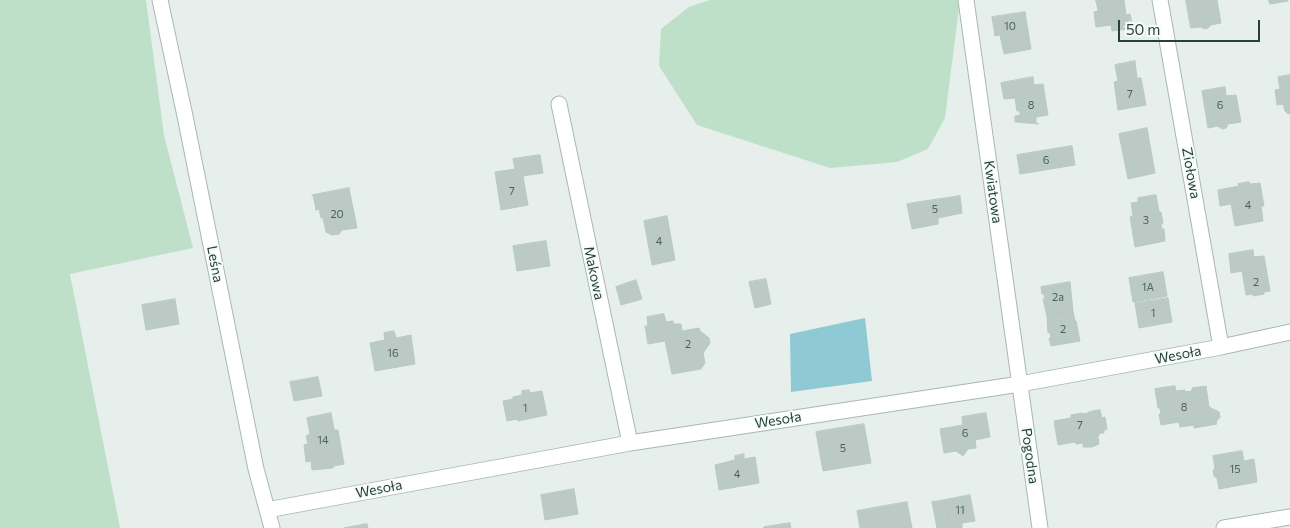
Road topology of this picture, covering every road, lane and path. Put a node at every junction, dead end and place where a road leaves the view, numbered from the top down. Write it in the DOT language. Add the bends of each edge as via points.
graph roads {
  1 [pos="160,0"];
  2 [pos="966,0"];
  3 [pos="1160,0"];
  4 [pos="559,104"];
  5 [pos="1290,332"];
  6 [pos="1221,347"];
  7 [pos="1020,384"];
  8 [pos="630,443"];
  9 [pos="267,510"];
  10 [pos="1290,516"];
  11 [pos="272,528"];
  12 [pos="1040,528"];
  13 [pos="1224,528"];
  1 -- 9 [label="street, Leśna"];
  2 -- 7 [label="street, Kwiatowa"];
  3 -- 6 [label="street, Ziołowa"];
  4 -- 8 [label="street, Makowa"];
  5 -- 6 [label="street, Wesoła"];
  6 -- 7 [label="street, Wesoła"];
  7 -- 8 [label="street, Wesoła"];
  7 -- 12 [label="street, Pogodna"];
  8 -- 9 [label="street, Wesoła"];
  9 -- 11 [label="street, Leśna"];
  10 -- 13 [label="street"];
}
